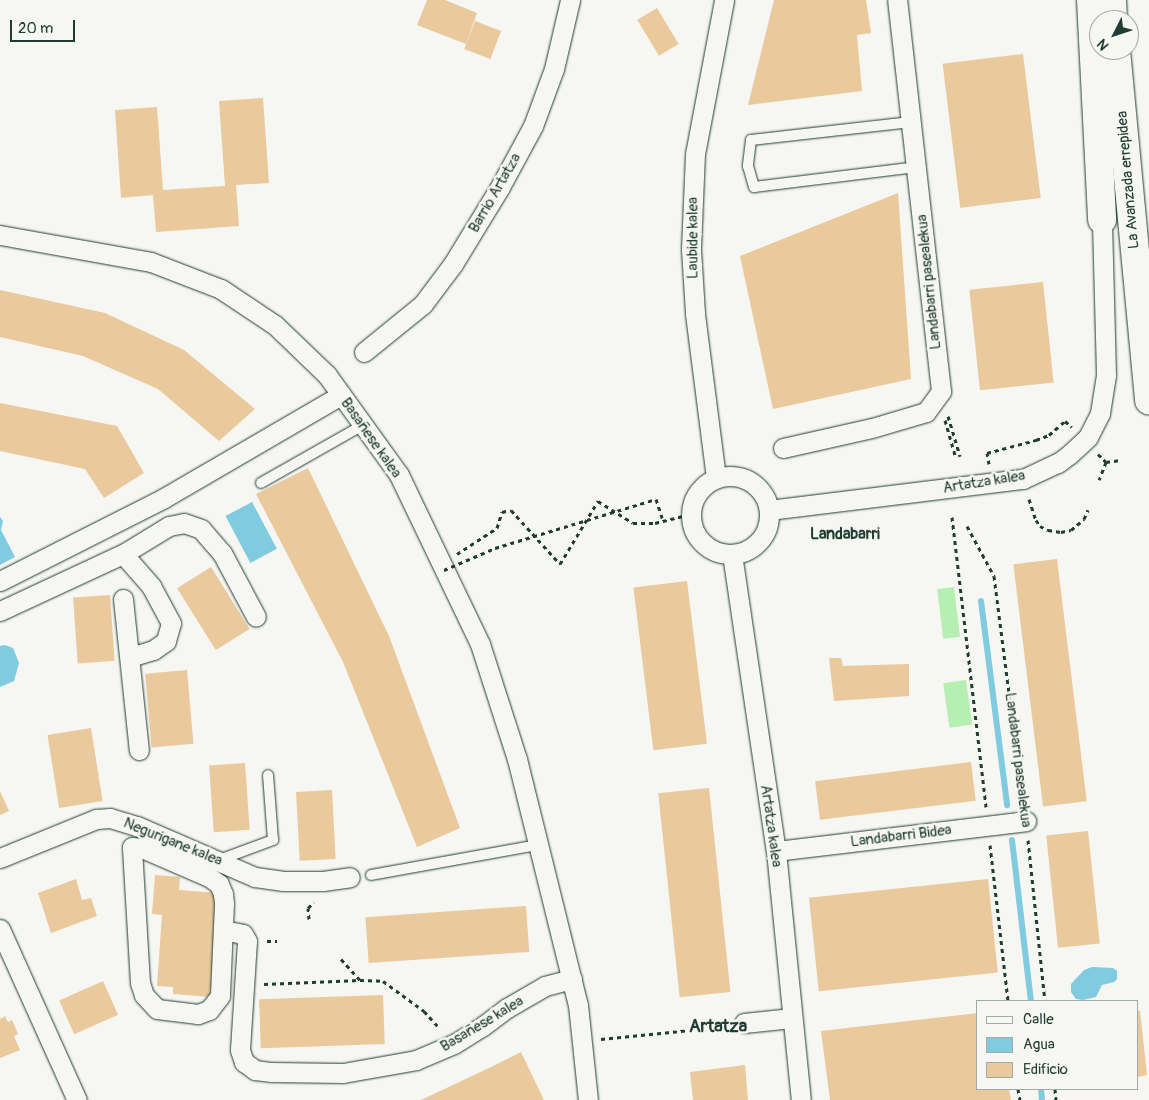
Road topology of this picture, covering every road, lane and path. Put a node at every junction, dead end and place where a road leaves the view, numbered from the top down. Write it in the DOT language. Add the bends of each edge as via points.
graph roads {
  1 [pos="570,0"];
  2 [pos="724,0"];
  3 [pos="898,0"];
  4 [pos="1091,0"];
  5 [pos="1117,60"];
  6 [pos="911,122"];
  7 [pos="916,167"];
  8 [pos="1102,220"];
  9 [pos="0,235"];
  10 [pos="364,352"];
  11 [pos="941,391"];
  12 [pos="340,395"];
  13 [pos="1149,400"];
  14 [pos="945,418"];
  15 [pos="363,425"];
  16 [pos="1073,428"];
  17 [pos="783,448"];
  18 [pos="1094,450"];
  19 [pos="955,455"];
  20 [pos="960,456"];
  21 [pos="1121,460"];
  22 [pos="1106,462"];
  23 [pos="716,478"];
  24 [pos="1023,479"];
  25 [pos="1099,480"];
  26 [pos="992,482"];
  27 [pos="261,483"];
  28 [pos="769,510"];
  29 [pos="1088,510"];
  30 [pos="690,514"];
  31 [pos="952,517"];
  32 [pos="663,521"];
  33 [pos="967,526"];
  34 [pos="122,554"];
  35 [pos="732,554"];
  36 [pos="443,567"];
  37 [pos="0,581"];
  38 [pos="123,599"];
  39 [pos="0,611"];
  40 [pos="256,617"];
  41 [pos="130,657"];
  42 [pos="139,750"];
  43 [pos="268,775"];
  44 [pos="1026,821"];
  45 [pos="988,825"];
  46 [pos="537,845"];
  47 [pos="776,851"];
  48 [pos="0,858"];
  49 [pos="219,860"];
  50 [pos="371,875"];
  51 [pos="350,877"];
  52 [pos="320,900"];
  53 [pos="309,919"];
  54 [pos="0,930"];
  55 [pos="223,930"];
  56 [pos="341,959"];
  57 [pos="572,979"];
  58 [pos="360,980"];
  59 [pos="244,985"];
  60 [pos="1008,1000"];
  61 [pos="1045,1000"];
  62 [pos="792,1018"];
  63 [pos="744,1023"];
  64 [pos="700,1029"];
  65 [pos="583,1041"];
  66 [pos="454,1044"];
  67 [pos="77,1100"];
  68 [pos="588,1100"];
  69 [pos="801,1100"];
  1 -- 10 [label="street, Barrio Artatza" via="554,69 533,126 500,187 453,264 423,304"];
  2 -- 23 [label="street, Laubide kalea" via="695,154 691,249"];
  3 -- 6 [label="street, Landabarri pasealekua"];
  4 -- 8 [label="highway"];
  5 -- 13 [label="highway, La Avanzada errepidea"];
  6 -- 7 [label="street, Landabarri pasealekua"];
  6 -- 7 [label="lane" via="751,140 748,166 754,187"];
  7 -- 11 [label="street, Landabarri pasealekua"];
  8 -- 24 [label="street, Artatza kalea" via="1106,375 1100,413 1088,437 1070,454"];
  9 -- 12 [label="street, Basañese kalea" via="151,262 221,289 275,325 327,375"];
  11 -- 17 [label="street" via="926,412"];
  11 -- 20 [label="path"];
  12 -- 15 [label="street, Basañese kalea"];
  12 -- 37 [label="street" via="164,498"];
  14 -- 19 [label="path"];
  15 -- 27 [label="lane"];
  15 -- 36 [label="street, Basañese kalea" via="398,475"];
  16 -- 26 [label="path" via="1064,421 1036,440 987,454"];
  18 -- 22 [label="path"];
  21 -- 22 [label="path"];
  22 -- 25 [label="path"];
  23 -- 28 [label="street" via="740,476 751,481 760,489"];
  23 -- 30 [label="street" via="698,492"];
  24 -- 26 [label="street, Artatza kalea"];
  24 -- 29 [label="path" via="1036,520 1048,530 1071,530 1084,519"];
  26 -- 28 [label="street, Artatza kalea"];
  28 -- 35 [label="street" via="760,540 752,547"];
  30 -- 32 [label="path"];
  30 -- 35 [label="street" via="696,532 708,547 719,553"];
  31 -- 45 [label="path"];
  32 -- 36 [label="path, bridge" via="656,499"];
  32 -- 36 [label="path" via="633,523 598,501 560,564 511,510 502,512 497,528"];
  33 -- 44 [label="path, Landabarri pasealekua" via="994,576"];
  34 -- 39 [label="street"];
  34 -- 40 [label="street" via="169,526 184,523 201,530 222,553"];
  34 -- 41 [label="street" via="151,586 171,623 166,641 153,650"];
  35 -- 47 [label="street, Artatza kalea"];
  36 -- 46 [label="street, Basañese kalea" via="480,644 517,759"];
  38 -- 41 [label="street"];
  41 -- 42 [label="street"];
  43 -- 49 [label="lane" via="272,840"];
  44 -- 45 [label="street, Landabarri Bidea"];
  44 -- 61 [label="path, Landabarri pasealekua"];
  45 -- 47 [label="street, Landabarri Bidea"];
  45 -- 60 [label="path"];
  46 -- 50 [label="lane"];
  46 -- 57 [label="street, Basañese kalea"];
  47 -- 62 [label="street, Artatza kalea"];
  48 -- 49 [label="street, Negurigane kalea" via="96,819 110,818 138,826"];
  49 -- 51 [label="street, Negurigane kalea" via="255,877 282,881"];
  52 -- 53 [label="path" via="308,908"];
  54 -- 67 [label="street"];
  55 -- 55 [label="street" via="220,996 215,1004 198,1014 157,1009 151,1004 140,983 132,847 142,848 219,884 223,894"];
  55 -- 59 [label="street, Basañese kalea" via="243,934 247,941"];
  56 -- 58 [label="path"];
  57 -- 65 [label="street, Basañese kalea"];
  57 -- 66 [label="street, Basañese kalea" via="545,986"];
  58 -- 59 [label="path"];
  58 -- 66 [label="path" via="383,981 397,989 424,1011"];
  59 -- 66 [label="street, Basañese kalea" via="240,1050 244,1062 255,1070 343,1073 416,1060"];
  62 -- 63 [label="street"];
  62 -- 69 [label="street, Artatza kalea"];
  64 -- 65 [label="path"];
  65 -- 68 [label="street, Basañese kalea"];
}
